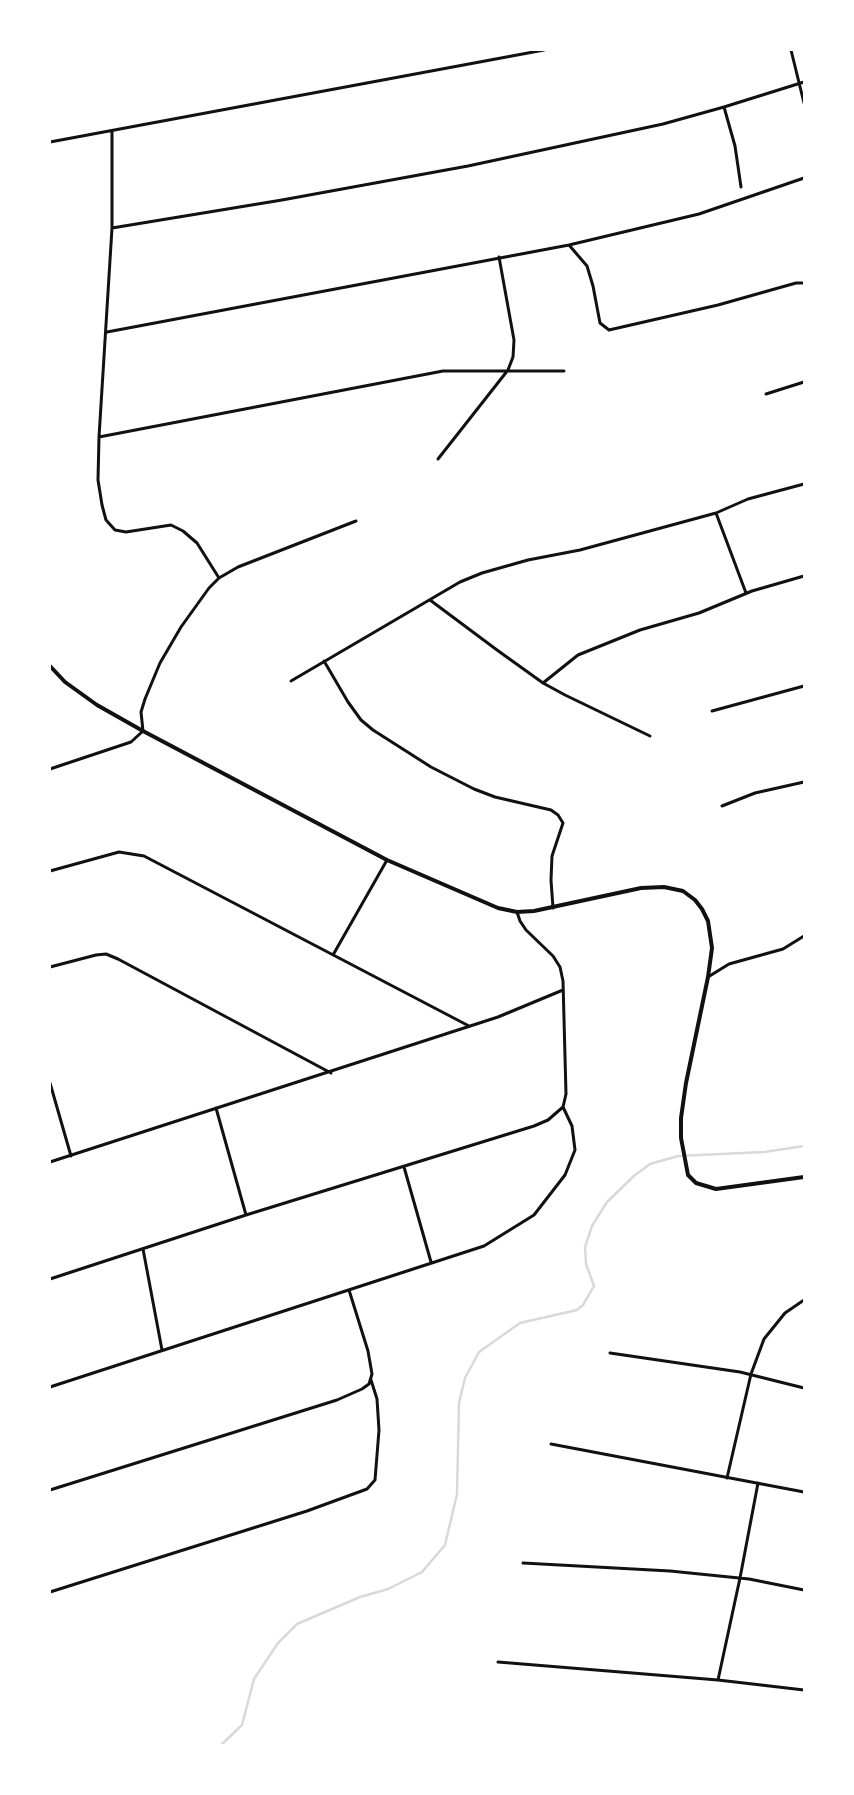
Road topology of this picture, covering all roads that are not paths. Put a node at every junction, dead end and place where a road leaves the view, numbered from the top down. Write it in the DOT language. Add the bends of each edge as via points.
graph roads {
  1 [pos="544,50"];
  2 [pos="791,50"];
  3 [pos="804,82"];
  4 [pos="800,84"];
  5 [pos="804,103"];
  6 [pos="724,107"];
  7 [pos="112,132"];
  8 [pos="50,142"];
  9 [pos="804,178"];
  10 [pos="741,187"];
  11 [pos="112,228"];
  12 [pos="569,245"];
  13 [pos="499,257"];
  14 [pos="804,283"];
  15 [pos="107,332"];
  16 [pos="508,370"];
  17 [pos="564,371"];
  18 [pos="804,382"];
  19 [pos="766,394"];
  20 [pos="99,437"];
  21 [pos="438,460"];
  22 [pos="804,484"];
  23 [pos="716,513"];
  24 [pos="356,521"];
  25 [pos="804,576"];
  26 [pos="219,578"];
  27 [pos="746,593"];
  28 [pos="430,600"];
  29 [pos="324,661"];
  30 [pos="50,666"];
  31 [pos="291,680"];
  32 [pos="543,682"];
  33 [pos="804,686"];
  34 [pos="712,711"];
  35 [pos="143,731"];
  36 [pos="650,736"];
  37 [pos="50,769"];
  38 [pos="804,782"];
  39 [pos="722,806"];
  40 [pos="387,860"];
  41 [pos="50,871"];
  42 [pos="553,908"];
  43 [pos="517,912"];
  44 [pos="804,936"];
  45 [pos="334,955"];
  46 [pos="50,967"];
  47 [pos="708,977"];
  48 [pos="563,990"];
  49 [pos="470,1026"];
  50 [pos="331,1073"];
  51 [pos="50,1083"];
  52 [pos="563,1107"];
  53 [pos="216,1108"];
  54 [pos="71,1156"];
  55 [pos="50,1162"];
  56 [pos="404,1167"];
  57 [pos="804,1177"];
  58 [pos="246,1215"];
  59 [pos="143,1248"];
  60 [pos="431,1262"];
  61 [pos="50,1279"];
  62 [pos="349,1290"];
  63 [pos="804,1300"];
  64 [pos="162,1350"];
  65 [pos="610,1353"];
  66 [pos="751,1374"];
  67 [pos="372,1380"];
  68 [pos="50,1387"];
  69 [pos="804,1388"];
  70 [pos="551,1444"];
  71 [pos="727,1478"];
  72 [pos="758,1484"];
  73 [pos="50,1490"];
  74 [pos="804,1492"];
  75 [pos="523,1563"];
  76 [pos="740,1578"];
  77 [pos="804,1590"];
  78 [pos="50,1592"];
  79 [pos="498,1662"];
  80 [pos="718,1680"];
  81 [pos="804,1690"];
  1 -- 7 [label="street"];
  2 -- 4 [label="street"];
  3 -- 4 [label="street"];
  4 -- 5 [label="street"];
  4 -- 6 [label="street"];
  6 -- 10 [label="street" via="735,146"];
  6 -- 11 [label="street" via="468,166"];
  7 -- 8 [label="street"];
  7 -- 11 [label="street"];
  9 -- 12 [label="street" via="699,214"];
  11 -- 15 [label="street"];
  12 -- 13 [label="street"];
  12 -- 14 [label="street" via="587,266 600,323 609,330 718,306 789,284"];
  13 -- 15 [label="street"];
  13 -- 16 [label="street" via="514,340"];
  15 -- 20 [label="street"];
  16 -- 17 [label="street"];
  16 -- 20 [label="street" via="415,375"];
  16 -- 21 [label="street"];
  18 -- 19 [label="street"];
  20 -- 26 [label="street" via="98,480 106,520 115,530 126,532 171,525 183,531 197,543"];
  22 -- 23 [label="street"];
  23 -- 27 [label="street"];
  23 -- 28 [label="street" via="482,573"];
  24 -- 26 [label="street" via="238,567"];
  25 -- 27 [label="street"];
  26 -- 35 [label="street" via="209,588 160,663 144,699"];
  27 -- 32 [label="street" via="578,655"];
  28 -- 29 [label="street"];
  28 -- 32 [label="street"];
  29 -- 31 [label="street"];
  29 -- 42 [label="street" via="348,702 373,730 431,767 474,789 551,810 558,815 563,823 552,856"];
  30 -- 35 [label="street" via="65,682 96,705"];
  32 -- 36 [label="street"];
  33 -- 34 [label="street"];
  35 -- 37 [label="street" via="131,742"];
  35 -- 40 [label="street"];
  38 -- 39 [label="street" via="755,793"];
  40 -- 43 [label="street" via="476,900"];
  40 -- 45 [label="street"];
  41 -- 45 [label="street" via="119,852 144,856"];
  42 -- 43 [label="street"];
  42 -- 47 [label="street" via="641,888 664,887 683,891 695,900 708,921 712,948"];
  43 -- 48 [label="street" via="520,921 560,967"];
  44 -- 47 [label="street" via="783,949 729,964"];
  45 -- 49 [label="street"];
  46 -- 50 [label="street" via="106,954"];
  47 -- 57 [label="street" via="681,1118 688,1175 696,1183 716,1189"];
  48 -- 49 [label="street"];
  48 -- 52 [label="street" via="566,1094"];
  49 -- 50 [label="street"];
  50 -- 53 [label="street"];
  51 -- 54 [label="street"];
  52 -- 56 [label="street" via="548,1120 534,1126"];
  52 -- 60 [label="street" via="572,1126 575,1150 565,1175 534,1215 484,1246"];
  53 -- 54 [label="street"];
  53 -- 58 [label="street"];
  54 -- 55 [label="street"];
  56 -- 58 [label="street"];
  56 -- 60 [label="street"];
  58 -- 59 [label="street"];
  59 -- 61 [label="street"];
  59 -- 64 [label="street"];
  60 -- 62 [label="street"];
  62 -- 64 [label="street"];
  62 -- 67 [label="street" via="368,1351"];
  63 -- 66 [label="street" via="785,1313 764,1339"];
  64 -- 68 [label="street"];
  65 -- 66 [label="street"];
  66 -- 69 [label="street"];
  66 -- 71 [label="street"];
  67 -- 73 [label="street" via="362,1389 337,1400"];
  67 -- 78 [label="street" via="379,1430 376,1480 367,1489"];
  70 -- 71 [label="street"];
  71 -- 72 [label="street"];
  72 -- 74 [label="street"];
  72 -- 76 [label="street"];
  75 -- 76 [label="street"];
  76 -- 77 [label="street"];
  76 -- 80 [label="street"];
  79 -- 80 [label="street"];
  80 -- 81 [label="street"];
}
